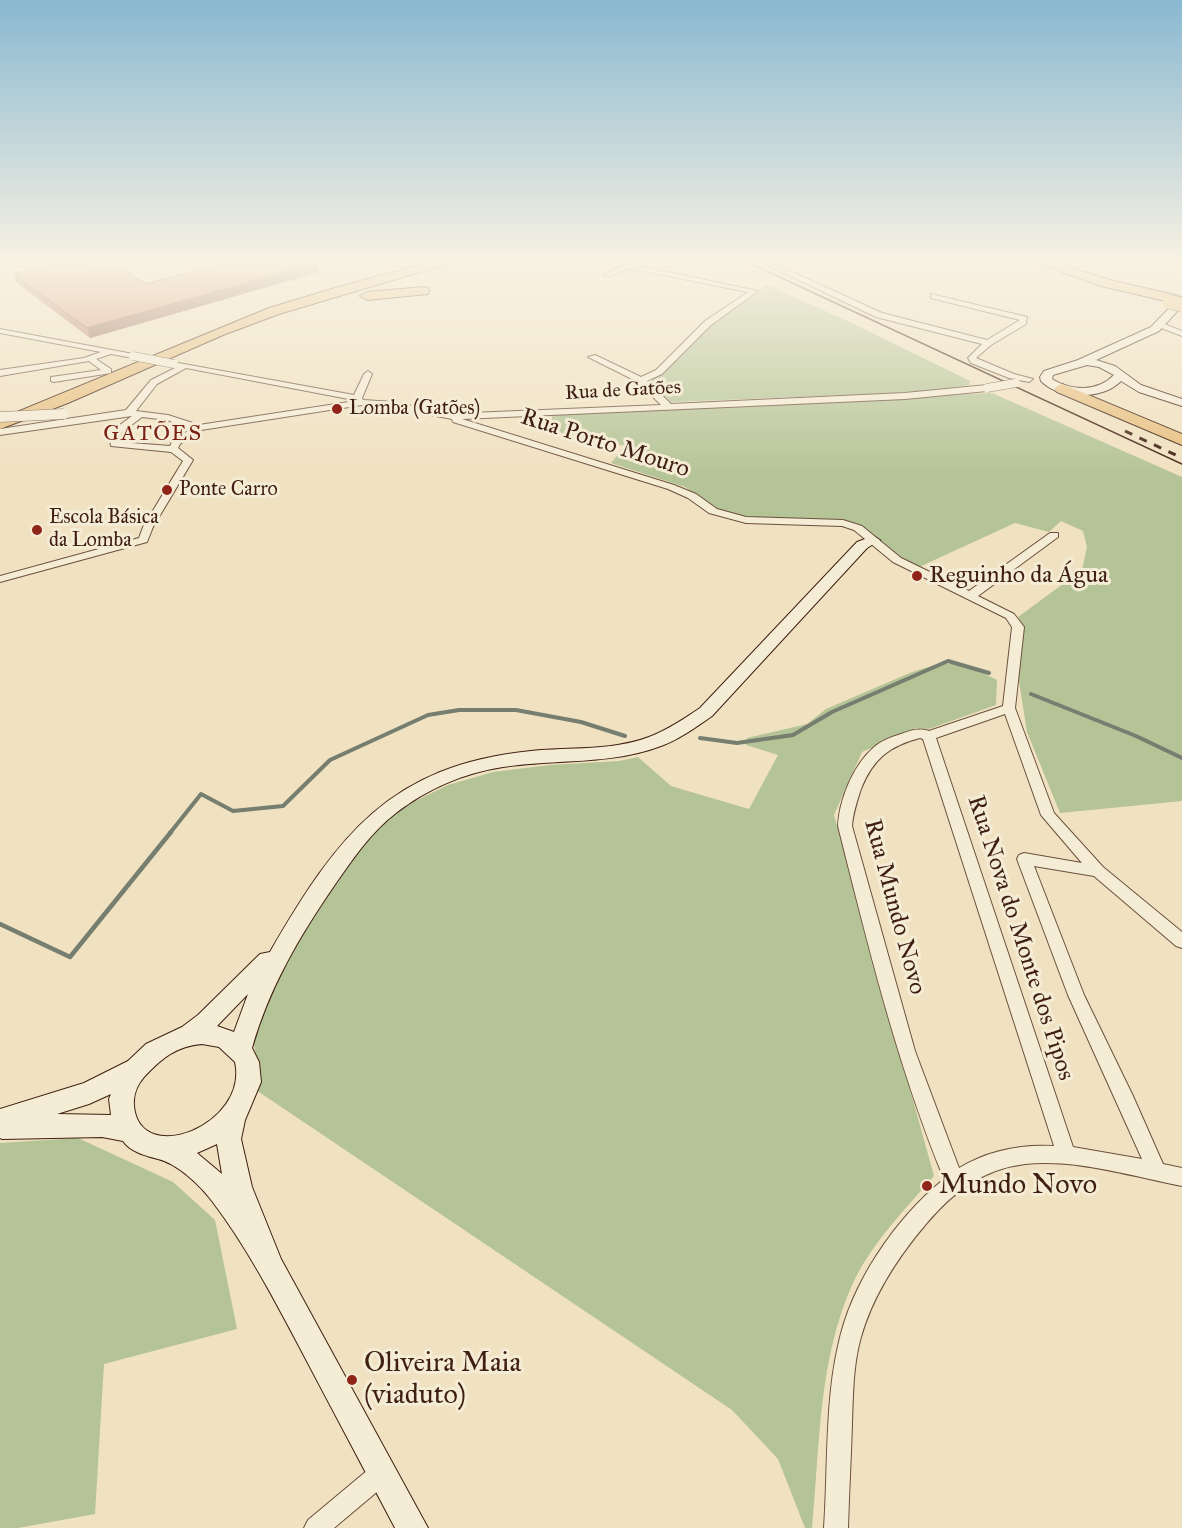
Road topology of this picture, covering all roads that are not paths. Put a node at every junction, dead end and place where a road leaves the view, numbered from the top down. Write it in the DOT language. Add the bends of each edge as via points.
graph roads {
  1 [pos="7,332"];
  2 [pos="215,332"];
  3 [pos="224,332"];
  4 [pos="245,332"];
  5 [pos="699,332"];
  6 [pos="946,332"];
  7 [pos="1006,332"];
  8 [pos="1147,332"];
  9 [pos="988,343"];
  10 [pos="1107,349"];
  11 [pos="110,352"];
  12 [pos="176,357"];
  13 [pos="592,357"];
  14 [pos="91,359"];
  15 [pos="1082,362"];
  16 [pos="185,366"];
  17 [pos="1115,372"];
  18 [pos="0,373"];
  19 [pos="1048,373"];
  20 [pos="368,374"];
  21 [pos="54,379"];
  22 [pos="1029,379"];
  23 [pos="640,380"];
  24 [pos="1016,383"];
  25 [pos="1057,387"];
  26 [pos="1099,388"];
  27 [pos="359,400"];
  28 [pos="1182,405"];
  29 [pos="669,407"];
  30 [pos="135,413"];
  31 [pos="0,417"];
  32 [pos="447,417"];
  33 [pos="0,424"];
  34 [pos="198,428"];
  35 [pos="0,432"];
  36 [pos="1182,435"];
  37 [pos="1182,440"];
  38 [pos="173,449"];
  39 [pos="1054,535"];
  40 [pos="873,540"];
  41 [pos="0,579"];
  42 [pos="970,596"];
  43 [pos="1009,708"];
  44 [pos="929,736"];
  45 [pos="1098,871"];
  46 [pos="1182,941"];
  47 [pos="284,943"];
  48 [pos="189,1035"];
  49 [pos="240,1049"];
  50 [pos="134,1070"];
  51 [pos="236,1113"];
  52 [pos="0,1121"];
  53 [pos="0,1127"];
  54 [pos="127,1130"];
  55 [pos="164,1149"];
  56 [pos="1066,1154"];
  57 [pos="1157,1172"];
  58 [pos="1182,1177"];
  59 [pos="954,1180"];
  60 [pos="272,1268"];
  61 [pos="383,1472"];
  62 [pos="316,1528"];
  63 [pos="412,1528"];
  64 [pos="836,1528"];
  1 -- 11 [label="street"];
  2 -- 12 [label="highway"];
  3 -- 12 [label="highway"];
  4 -- 12 [label="highway"];
  5 -- 23 [label="street" via="659,372"];
  6 -- 9 [label="street"];
  7 -- 9 [label="street"];
  8 -- 10 [label="main road"];
  9 -- 22 [label="street" via="975,354 974,361"];
  10 -- 15 [label="main road"];
  10 -- 17 [label="main road" via="1104,357"];
  11 -- 12 [label="street, bridge"];
  11 -- 14 [label="street"];
  12 -- 16 [label="street"];
  12 -- 33 [label="highway"];
  13 -- 23 [label="street"];
  14 -- 18 [label="street"];
  14 -- 21 [label="street" via="108,371"];
  15 -- 17 [label="main road"];
  15 -- 19 [label="main road"];
  16 -- 27 [label="street"];
  16 -- 30 [label="street" via="154,381"];
  17 -- 26 [label="main road" via="1117,380"];
  17 -- 28 [label="main road" via="1137,387"];
  19 -- 22 [label="street, Rua de Gatões"];
  19 -- 25 [label="main road" via="1047,381"];
  20 -- 27 [label="street"];
  22 -- 24 [label="street, Rua de Gatões"];
  23 -- 29 [label="street"];
  24 -- 25 [label="street, Rua de Gatões"];
  24 -- 29 [label="street, Rua de Gatões, bridge" via="905,396"];
  25 -- 26 [label="main road" via="1083,392"];
  25 -- 37 [label="highway"];
  26 -- 28 [label="main road" via="1132,389"];
  26 -- 36 [label="highway" via="1101,401 1109,406"];
  27 -- 32 [label="street, Rua de Gatões"];
  27 -- 34 [label="street, Rua de Gatões"];
  29 -- 32 [label="street, Rua de Gatões"];
  30 -- 31 [label="street, bridge"];
  30 -- 34 [label="street"];
  30 -- 35 [label="street"];
  30 -- 38 [label="street" via="112,435 114,444"];
  32 -- 40 [label="street, Rua Porto Mouro" via="671,487 713,511 746,520 843,524 858,528"];
  34 -- 38 [label="street, Rua de Gatões" via="176,442"];
  38 -- 41 [label="street" via="188,460 142,540"];
  39 -- 42 [label="street"];
  40 -- 42 [label="street, Rua Porto Mouro" via="897,560"];
  40 -- 47 [label="main road" via="862,545 706,712 680,732 620,752 474,766 424,786 388,808 350,846"];
  42 -- 43 [label="street, Rua Porto Mouro" via="1010,616 1018,627"];
  43 -- 44 [label="street, Rua Mundo Novo"];
  43 -- 45 [label="street, Rua Porto Mouro" via="1048,815"];
  44 -- 56 [label="street, Rua Nova do Monte dos Pipos"];
  44 -- 59 [label="street, Rua Mundo Novo" via="915,734 878,748 864,765 845,813 845,826 916,1079"];
  45 -- 46 [label="street, Rua Porto Mouro"];
  45 -- 57 [label="street" via="1024,859 1076,995"];
  47 -- 48 [label="main road" via="206,1023"];
  47 -- 49 [label="main road" via="248,1018"];
  48 -- 49 [label="main road" via="209,1034"];
  48 -- 50 [label="main road" via="159,1047"];
  49 -- 51 [label="main road" via="248,1062 250,1078"];
  50 -- 52 [label="main road" via="89,1093"];
  50 -- 54 [label="main road" via="121,1101 121,1116"];
  51 -- 55 [label="main road" via="222,1129 204,1140 184,1148"];
  51 -- 60 [label="main road" via="229,1129 231,1158"];
  53 -- 54 [label="main road" via="102,1125"];
  54 -- 55 [label="main road" via="148,1147"];
  55 -- 60 [label="main road" via="187,1161 214,1184"];
  56 -- 57 [label="street"];
  56 -- 59 [label="street" via="1004,1159"];
  57 -- 58 [label="street"];
  59 -- 64 [label="street" via="908,1230 883,1265 861,1307 843,1382"];
  60 -- 61 [label="main road"];
  61 -- 62 [label="street"];
  61 -- 63 [label="main road"];
}
